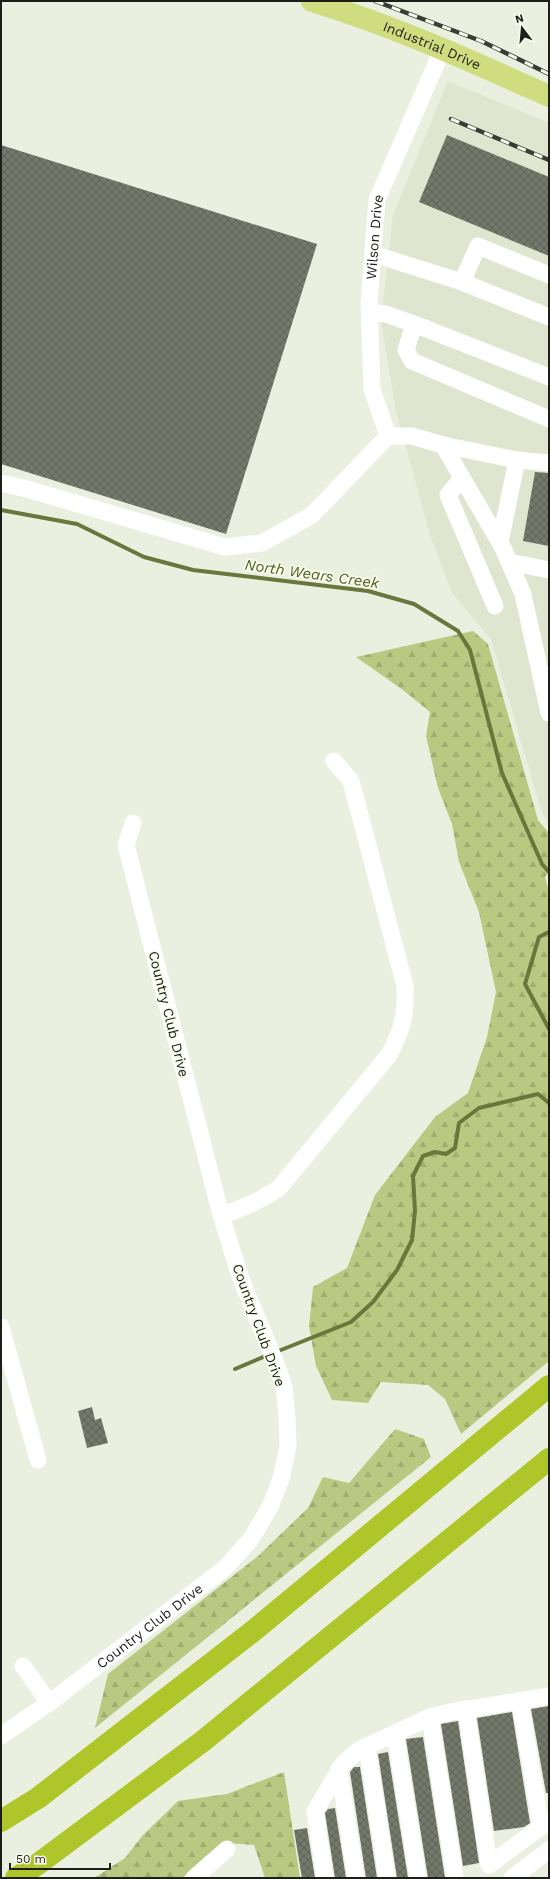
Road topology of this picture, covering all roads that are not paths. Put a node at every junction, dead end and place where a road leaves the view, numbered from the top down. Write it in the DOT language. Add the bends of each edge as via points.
graph roads {
  1 [pos="312,1"];
  2 [pos="443,48"];
  3 [pos="549,96"];
  4 [pos="373,254"];
  5 [pos="549,275"];
  6 [pos="462,282"];
  7 [pos="369,312"];
  8 [pos="549,317"];
  9 [pos="414,324"];
  10 [pos="549,377"];
  11 [pos="549,419"];
  12 [pos="388,436"];
  13 [pos="443,445"];
  14 [pos="517,460"];
  15 [pos="549,463"];
  16 [pos="462,478"];
  17 [pos="1,483"];
  18 [pos="500,542"];
  19 [pos="509,562"];
  20 [pos="549,570"];
  21 [pos="495,606"];
  22 [pos="549,713"];
  23 [pos="334,761"];
  24 [pos="133,823"];
  25 [pos="221,1215"];
  26 [pos="1,1326"];
  27 [pos="549,1386"];
  28 [pos="549,1459"];
  29 [pos="38,1460"];
  30 [pos="23,1666"];
  31 [pos="549,1696"];
  32 [pos="520,1701"];
  33 [pos="49,1703"];
  34 [pos="466,1710"];
  35 [pos="430,1717"];
  36 [pos="396,1733"];
  37 [pos="1,1736"];
  38 [pos="367,1746"];
  39 [pos="339,1769"];
  40 [pos="1,1821"];
  41 [pos="545,1824"];
  42 [pos="227,1849"];
  43 [pos="549,1850"];
  44 [pos="16,1878"];
  45 [pos="194,1878"];
  46 [pos="325,1878"];
  47 [pos="356,1878"];
  48 [pos="387,1878"];
  49 [pos="418,1878"];
  50 [pos="455,1878"];
  51 [pos="512,1878"];
  1 -- 2 [label="main road, Industrial Drive"];
  2 -- 3 [label="main road, Industrial Drive"];
  2 -- 4 [label="street, Wilson Drive" via="377,200"];
  4 -- 6 [label="street"];
  4 -- 7 [label="street, Wilson Drive"];
  5 -- 6 [label="street" via="478,246"];
  6 -- 8 [label="street"];
  7 -- 9 [label="street" via="386,314"];
  7 -- 12 [label="street, Wilson Drive" via="372,389"];
  9 -- 10 [label="street"];
  9 -- 11 [label="street" via="406,350 412,361"];
  12 -- 13 [label="street" via="412,436"];
  12 -- 17 [label="street" via="312,515 262,543 225,547"];
  13 -- 14 [label="street"];
  13 -- 16 [label="street"];
  14 -- 15 [label="street"];
  14 -- 18 [label="street"];
  16 -- 18 [label="street"];
  16 -- 21 [label="street" via="448,495"];
  18 -- 19 [label="street"];
  19 -- 20 [label="street"];
  19 -- 22 [label="street" via="524,594"];
  23 -- 25 [label="street" via="351,781 405,986 406,1011 400,1034 389,1055 279,1188 244,1209"];
  24 -- 25 [label="street, Country Club Drive" via="126,845"];
  25 -- 33 [label="street, Country Club Drive" via="241,1279 284,1388 288,1446 280,1479 270,1507 251,1539 225,1568"];
  26 -- 29 [label="street"];
  27 -- 40 [label="highway" via="252,1632 38,1798"];
  28 -- 44 [label="highway" via="203,1742"];
  30 -- 33 [label="street"];
  31 -- 32 [label="street"];
  32 -- 34 [label="street"];
  32 -- 41 [label="street"];
  33 -- 37 [label="street, Country Club Drive"];
  34 -- 35 [label="street"];
  34 -- 41 [label="street" via="489,1865"];
  35 -- 36 [label="street"];
  35 -- 50 [label="street"];
  36 -- 38 [label="street"];
  36 -- 49 [label="street"];
  38 -- 39 [label="street"];
  38 -- 48 [label="street"];
  39 -- 46 [label="street" via="315,1811"];
  39 -- 47 [label="street"];
  42 -- 45 [label="street"];
  43 -- 51 [label="street"];
}
